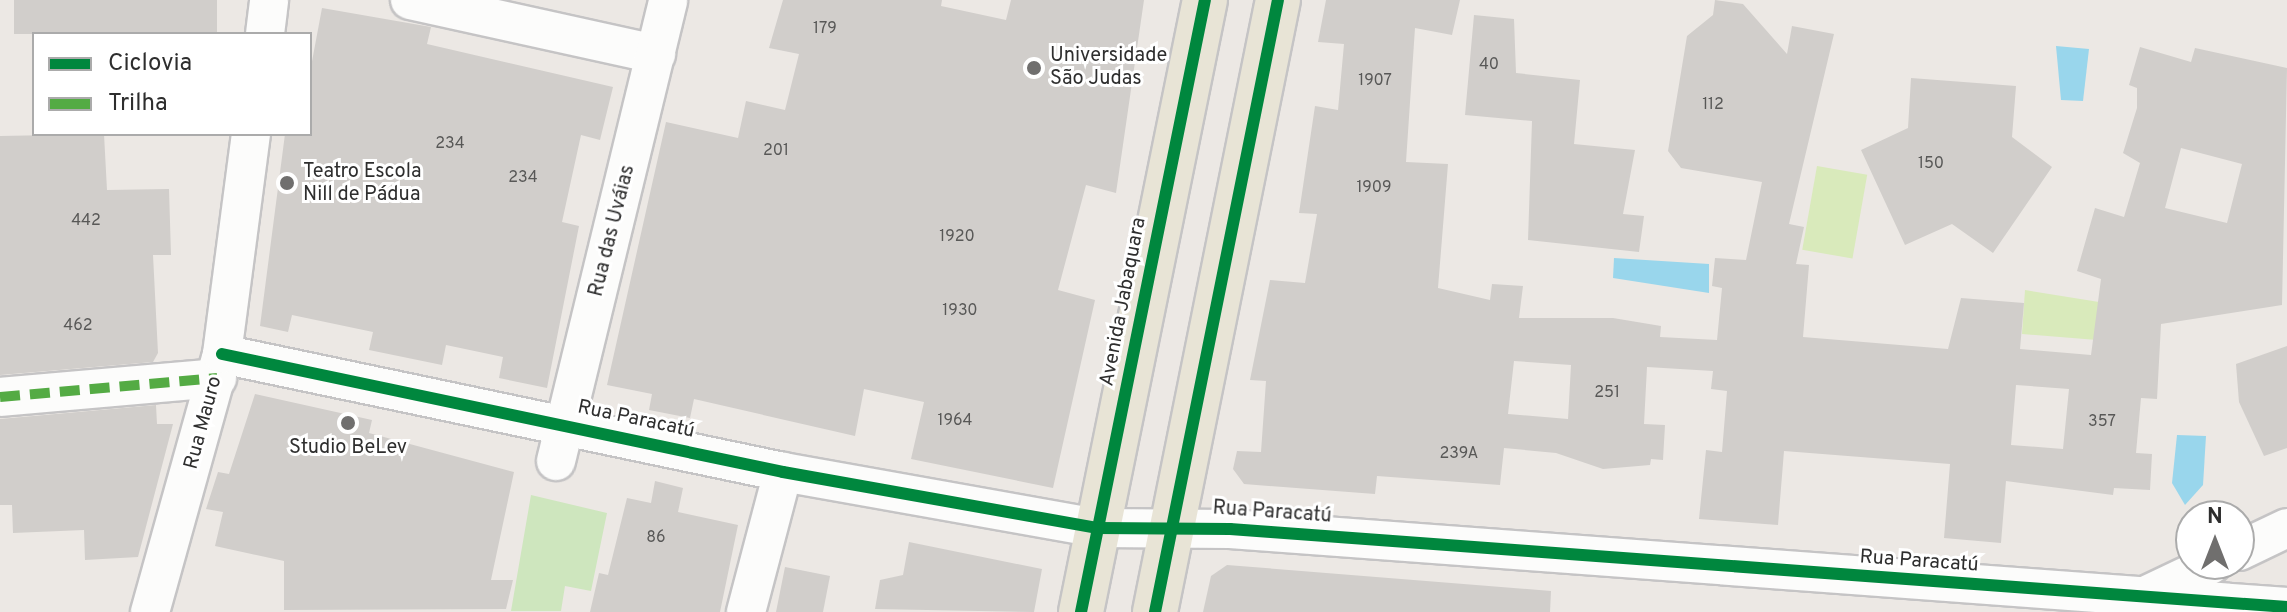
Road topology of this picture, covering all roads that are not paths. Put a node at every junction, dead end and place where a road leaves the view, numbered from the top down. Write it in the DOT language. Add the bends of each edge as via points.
graph roads {
  1 [pos="269,0"];
  2 [pos="410,0"];
  3 [pos="668,0"];
  4 [pos="1205,0"];
  5 [pos="1278,0"];
  6 [pos="265,32"];
  7 [pos="656,54"];
  8 [pos="251,136"];
  9 [pos="220,366"];
  10 [pos="0,397"];
  11 [pos="561,444"];
  12 [pos="783,472"];
  13 [pos="1098,528"];
  14 [pos="2287,528"];
  15 [pos="1172,529"];
  16 [pos="2255,543"];
  17 [pos="2179,580"];
  18 [pos="1983,600"];
  19 [pos="2129,604"];
  20 [pos="2287,607"];
  21 [pos="150,612"];
  22 [pos="746,612"];
  23 [pos="1081,612"];
  24 [pos="1155,612"];
  1 -- 6 [label="street"];
  2 -- 7 [label="street"];
  3 -- 7 [label="street, Rua das Uváias"];
  4 -- 13 [label="main road, Avenida Jabaquara"];
  5 -- 15 [label="main road"];
  7 -- 11 [label="street, Rua das Uváias"];
  8 -- 9 [label="street, Rua Mauro"];
  9 -- 10 [label="street, Rua Paracatú"];
  9 -- 11 [label="street, Rua Paracatú"];
  9 -- 21 [label="street, Rua Mauro"];
  11 -- 12 [label="street, Rua Paracatú"];
  12 -- 13 [label="street, Rua Paracatú"];
  12 -- 22 [label="street"];
  13 -- 15 [label="street, Rua Paracatú"];
  13 -- 23 [label="main road, Avenida Jabaquara"];
  14 -- 16 [label="street"];
  15 -- 18 [label="street, Rua Paracatú"];
  15 -- 24 [label="main road"];
  17 -- 19 [label="street"];
  18 -- 19 [label="street, Rua Paracatú"];
  19 -- 20 [label="street, Rua Paracatú"];
}
